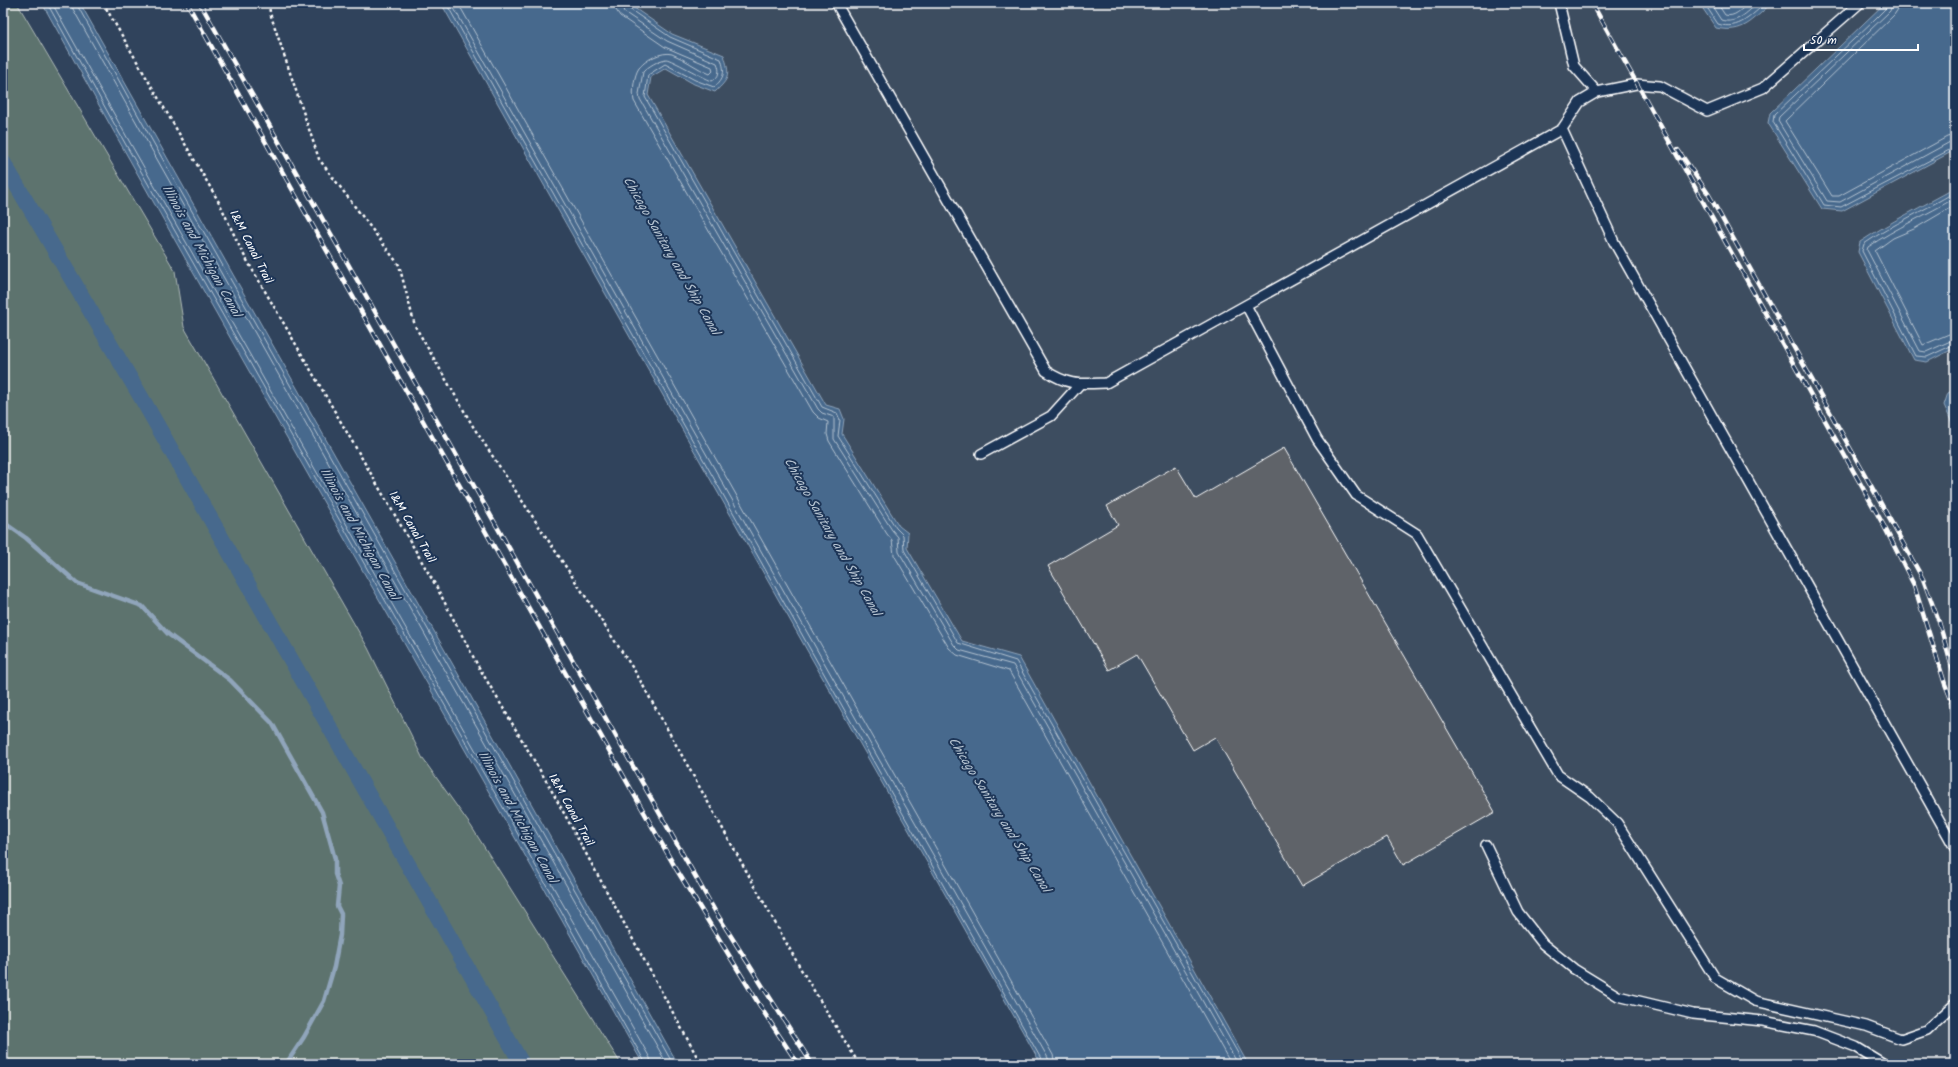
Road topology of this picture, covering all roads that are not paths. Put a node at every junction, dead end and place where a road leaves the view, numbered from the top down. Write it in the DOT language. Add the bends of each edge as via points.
graph roads {
  1 [pos="836,3"];
  2 [pos="1560,3"];
  3 [pos="1860,3"];
  4 [pos="1597,92"];
  5 [pos="1562,129"];
  6 [pos="1246,305"];
  7 [pos="1080,384"];
  8 [pos="981,454"];
  9 [pos="1486,845"];
  10 [pos="1955,848"];
  11 [pos="1955,1004"];
  12 [pos="1884,1064"];
  1 -- 7 [label="lane" via="1046,371 1061,381"];
  2 -- 4 [label="lane" via="1574,66"];
  3 -- 4 [label="lane" via="1763,88 1707,111 1660,86 1636,84"];
  4 -- 5 [label="lane" via="1580,102"];
  5 -- 6 [label="lane"];
  5 -- 10 [label="lane" via="1614,242"];
  6 -- 7 [label="lane" via="1106,383"];
  6 -- 11 [label="lane" via="1317,439 1356,495 1417,534 1558,775 1590,797 1617,823 1716,978 1755,1001 1866,1026 1901,1039 1927,1030"];
  7 -- 8 [label="lane" via="1052,416"];
  9 -- 12 [label="lane" via="1518,912 1543,944 1574,969 1618,996 1693,1014 1763,1021 1814,1031 1856,1048"];
}
